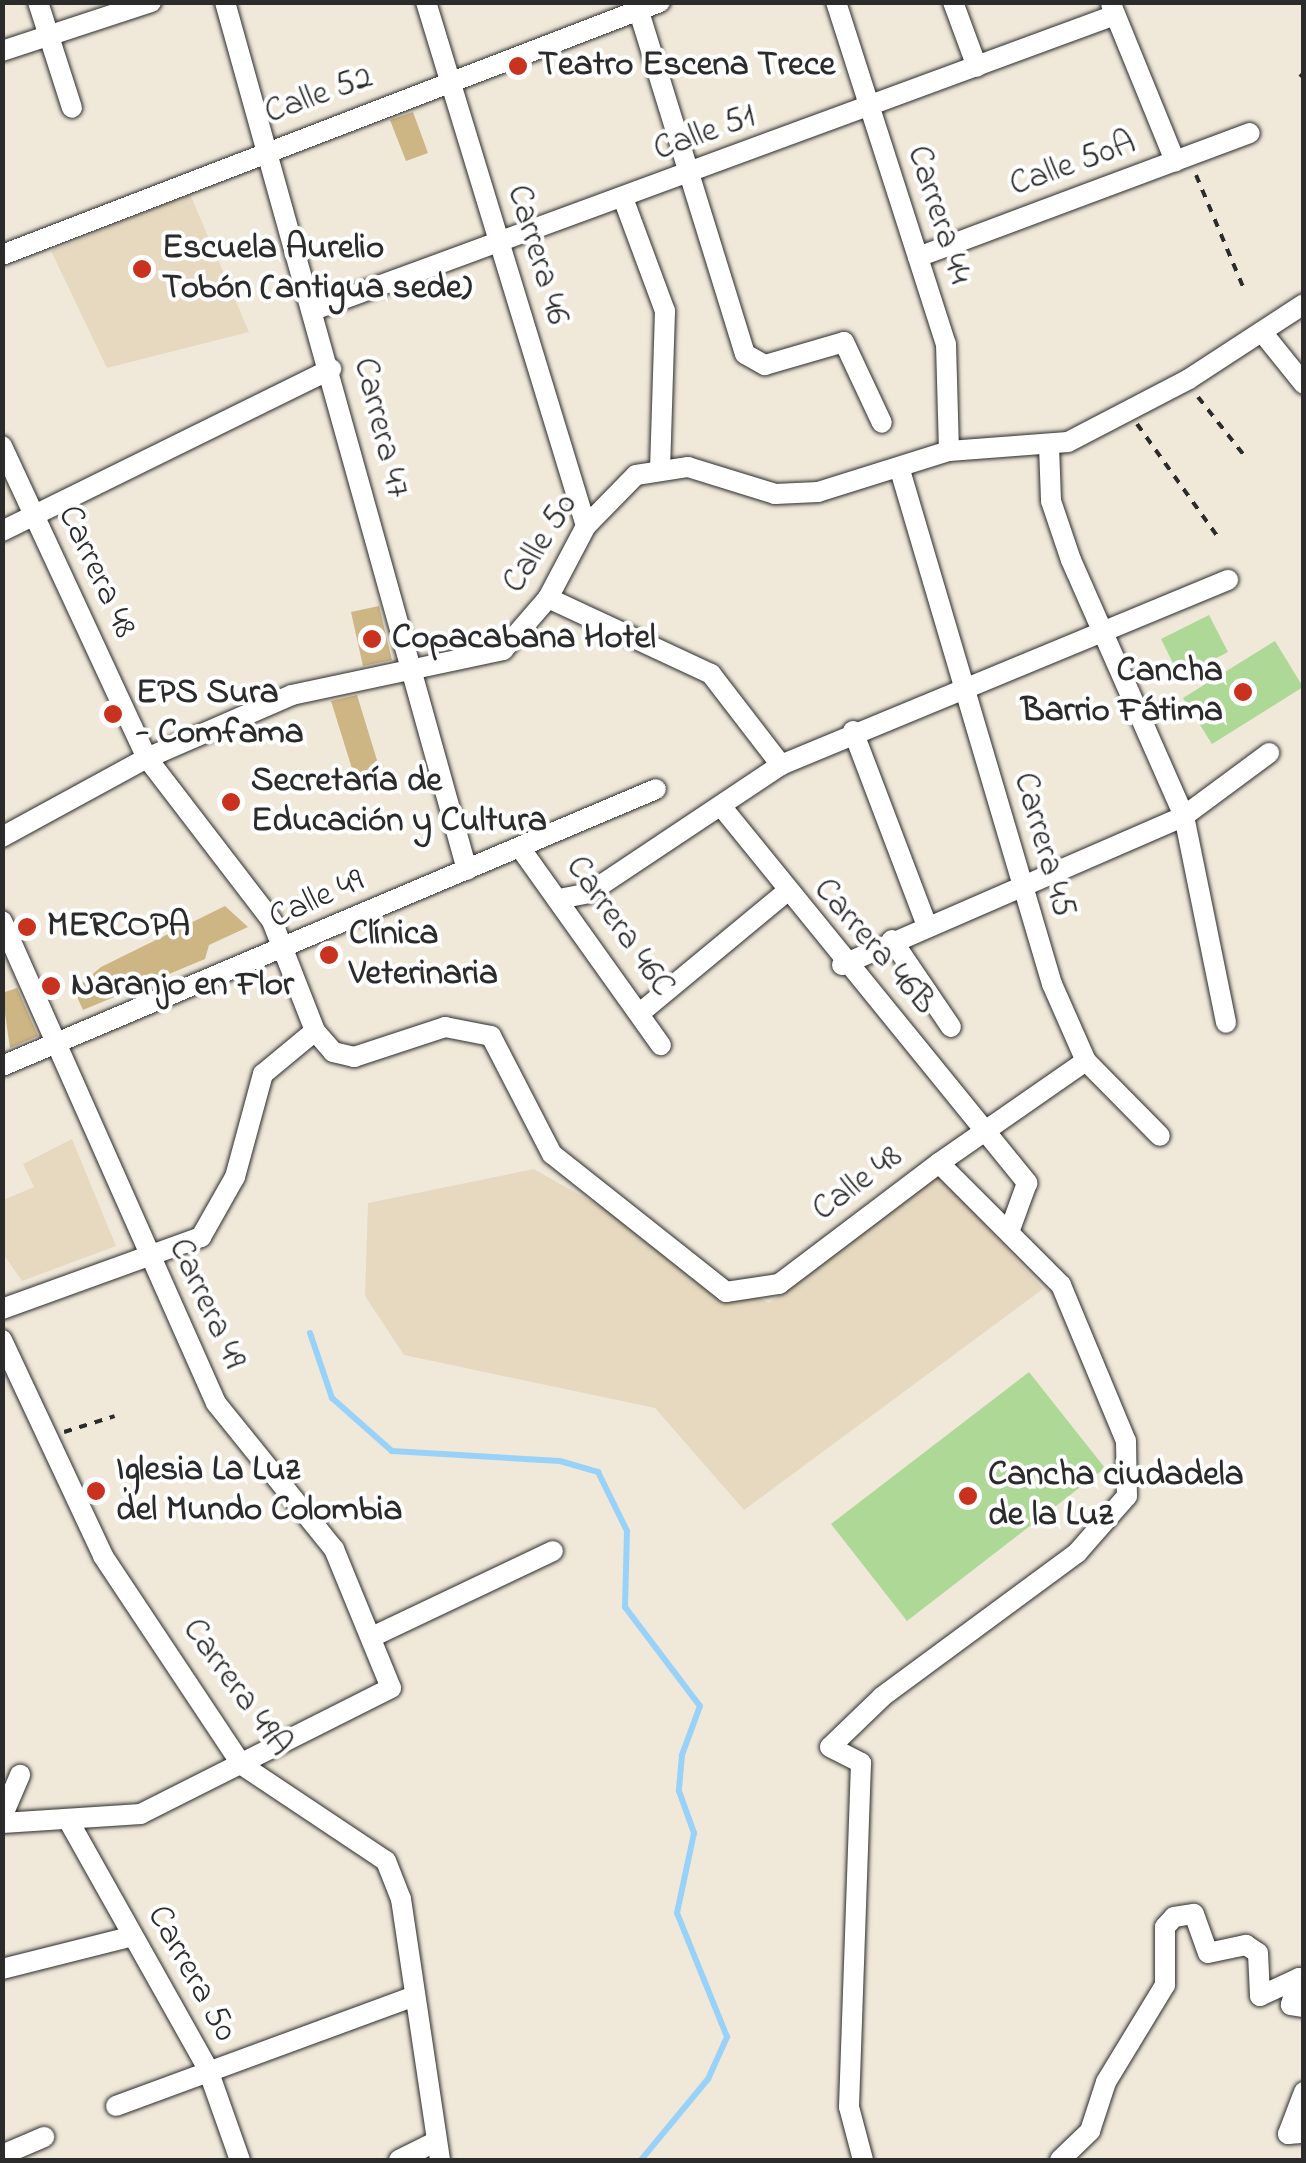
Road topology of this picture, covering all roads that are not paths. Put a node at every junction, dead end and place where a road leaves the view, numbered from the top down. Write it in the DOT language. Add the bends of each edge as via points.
graph roads {
  1 [pos="38,2"];
  2 [pos="151,2"];
  3 [pos="225,2"];
  4 [pos="426,2"];
  5 [pos="660,2"];
  6 [pos="836,2"];
  7 [pos="953,2"];
  8 [pos="637,7"];
  9 [pos="1113,9"];
  10 [pos="49,35"];
  11 [pos="2,51"];
  12 [pos="978,67"];
  13 [pos="450,83"];
  14 [pos="72,108"];
  15 [pos="869,108"];
  16 [pos="1250,133"];
  17 [pos="270,148"];
  18 [pos="1175,161"];
  19 [pos="688,177"];
  20 [pos="624,198"];
  21 [pos="498,244"];
  22 [pos="2,255"];
  23 [pos="918,257"];
  24 [pos="1304,304"];
  25 [pos="316,309"];
  26 [pos="1262,332"];
  27 [pos="331,369"];
  28 [pos="1304,384"];
  29 [pos="882,423"];
  30 [pos="2,446"];
  31 [pos="1050,446"];
  32 [pos="948,451"];
  33 [pos="660,467"];
  34 [pos="900,470"];
  35 [pos="33,517"];
  36 [pos="586,526"];
  37 [pos="2,531"];
  38 [pos="1228,580"];
  39 [pos="548,598"];
  40 [pos="1103,630"];
  41 [pos="409,672"];
  42 [pos="966,686"];
  43 [pos="853,730"];
  44 [pos="1269,752"];
  45 [pos="148,758"];
  46 [pos="780,765"];
  47 [pos="656,790"];
  48 [pos="721,806"];
  49 [pos="1184,816"];
  50 [pos="2,837"];
  51 [pos="521,849"];
  52 [pos="467,870"];
  53 [pos="1017,883"];
  54 [pos="785,893"];
  55 [pos="564,898"];
  56 [pos="2,921"];
  57 [pos="926,923"];
  58 [pos="892,940"];
  59 [pos="280,953"];
  60 [pos="842,965"];
  61 [pos="640,1014"];
  62 [pos="1226,1023"];
  63 [pos="951,1027"];
  64 [pos="315,1031"];
  65 [pos="55,1044"];
  66 [pos="661,1044"];
  67 [pos="1086,1061"];
  68 [pos="2,1066"];
  69 [pos="984,1126"];
  70 [pos="1160,1136"];
  71 [pos="939,1163"];
  72 [pos="1012,1227"];
  73 [pos="147,1254"];
  74 [pos="2,1310"];
  75 [pos="2,1340"];
  76 [pos="553,1551"];
  77 [pos="374,1636"];
  78 [pos="242,1766"];
  79 [pos="20,1776"];
  80 [pos="2,1820"];
  81 [pos="71,1826"];
  82 [pos="133,1936"];
  83 [pos="2,1969"];
  84 [pos="410,1998"];
  85 [pos="1304,2008"];
  86 [pos="207,2068"];
  87 [pos="1304,2092"];
  88 [pos="116,2106"];
  89 [pos="1304,2133"];
  90 [pos="44,2136"];
  91 [pos="437,2151"];
  92 [pos="2,2156"];
  93 [pos="240,2160"];
  94 [pos="399,2160"];
  95 [pos="863,2160"];
  96 [pos="1060,2160"];
  1 -- 10 [label="street"];
  2 -- 10 [label="street"];
  3 -- 17 [label="street, Carrera 47"];
  4 -- 13 [label="street, Carrera 46"];
  5 -- 8 [label="street, Calle 52"];
  6 -- 15 [label="street, Carrera 44"];
  7 -- 12 [label="street"];
  8 -- 13 [label="street, Calle 52"];
  8 -- 19 [label="street"];
  9 -- 12 [label="street, Calle 51"];
  9 -- 18 [label="street"];
  10 -- 11 [label="street"];
  10 -- 14 [label="street"];
  12 -- 15 [label="street, Calle 51"];
  13 -- 17 [label="street, Calle 52"];
  13 -- 21 [label="street, Carrera 46"];
  15 -- 19 [label="street, Calle 51"];
  15 -- 23 [label="street, Carrera 44"];
  16 -- 18 [label="street, Calle 50A"];
  17 -- 22 [label="street, Calle 52"];
  17 -- 25 [label="street, Carrera 47"];
  18 -- 23 [label="street, Calle 50A"];
  19 -- 20 [label="street, Calle 51"];
  19 -- 29 [label="street" via="745,354 765,364 844,342"];
  20 -- 21 [label="street, Calle 51"];
  20 -- 33 [label="street" via="664,311"];
  21 -- 25 [label="street, Calle 51"];
  21 -- 36 [label="street, Carrera 46"];
  23 -- 32 [label="street, Carrera 44" via="951,373"];
  24 -- 26 [label="street"];
  25 -- 27 [label="street, Carrera 47"];
  26 -- 28 [label="street"];
  26 -- 31 [label="street" via="1126,414"];
  27 -- 35 [label="street"];
  27 -- 41 [label="street, Carrera 47"];
  30 -- 35 [label="street, Carrera 48"];
  31 -- 32 [label="street"];
  31 -- 40 [label="street" via="1051,500"];
  32 -- 34 [label="street"];
  33 -- 34 [label="street" via="775,494"];
  33 -- 36 [label="street, Calle 50" via="613,493"];
  34 -- 42 [label="street, Carrera 45"];
  35 -- 37 [label="street"];
  35 -- 45 [label="street, Carrera 48"];
  36 -- 39 [label="street, Calle 50"];
  38 -- 40 [label="street"];
  39 -- 41 [label="street, Calle 50" via="503,650"];
  39 -- 46 [label="street" via="711,674"];
  40 -- 42 [label="street"];
  40 -- 49 [label="street"];
  41 -- 45 [label="street, Calle 50" via="292,695"];
  41 -- 52 [label="street, Carrera 47"];
  42 -- 43 [label="street"];
  42 -- 53 [label="street, Carrera 45"];
  43 -- 46 [label="street"];
  43 -- 57 [label="street"];
  44 -- 49 [label="street"];
  45 -- 50 [label="street, Calle 50"];
  45 -- 59 [label="street, Carrera 48" via="235,866 272,921"];
  46 -- 48 [label="street"];
  47 -- 51 [label="street, Calle 49"];
  48 -- 54 [label="street, Carrera 46B"];
  48 -- 55 [label="street" via="589,894"];
  49 -- 53 [label="street"];
  49 -- 62 [label="street"];
  51 -- 52 [label="street, Calle 49"];
  51 -- 55 [label="street, Carrera 46C"];
  52 -- 59 [label="street, Calle 49"];
  53 -- 57 [label="street"];
  53 -- 67 [label="street, Carrera 45"];
  54 -- 60 [label="street, Carrera 46B"];
  54 -- 61 [label="street"];
  55 -- 61 [label="street, Carrera 46C"];
  56 -- 65 [label="street, Carrera 49"];
  57 -- 58 [label="street"];
  58 -- 60 [label="street"];
  58 -- 63 [label="street"];
  59 -- 64 [label="street, Carrera 48"];
  59 -- 65 [label="street, Calle 49"];
  60 -- 69 [label="street, Carrera 46B"];
  61 -- 66 [label="street, Carrera 46C"];
  64 -- 71 [label="street, Calle 48" via="332,1052 354,1057 444,1027 492,1036 552,1154 726,1292 779,1284"];
  64 -- 73 [label="street" via="268,1067 236,1176 201,1238"];
  65 -- 68 [label="street, Calle 49"];
  65 -- 73 [label="street, Carrera 49"];
  67 -- 69 [label="street"];
  67 -- 70 [label="street"];
  69 -- 71 [label="street"];
  69 -- 72 [label="street, Carrera 46B" via="1027,1183"];
  71 -- 72 [label="street, Calle 48"];
  72 -- 95 [label="street, Calle 48" via="1061,1285 1126,1442 1128,1496 1077,1553 882,1696 830,1747 862,1763 849,2107"];
  73 -- 74 [label="street"];
  73 -- 77 [label="street, Carrera 49" via="216,1403 334,1549"];
  75 -- 78 [label="street, Carrera 49A" via="103,1556"];
  76 -- 77 [label="street"];
  77 -- 78 [label="street, Carrera 49" via="391,1688"];
  78 -- 81 [label="street" via="141,1814"];
  78 -- 84 [label="street, Carrera 49A" via="386,1861 400,1899"];
  79 -- 80 [label="street"];
  80 -- 81 [label="street"];
  81 -- 82 [label="street, Carrera 50"];
  82 -- 83 [label="street"];
  82 -- 86 [label="street, Carrera 50"];
  84 -- 86 [label="street"];
  84 -- 91 [label="street, Carrera 49A"];
  85 -- 96 [label="street" via="1291,2005 1299,1978 1260,1996 1258,1953 1246,1945 1208,1953 1194,1914 1174,1916 1166,1927 1165,1985 1106,2082 1090,2130"];
  86 -- 88 [label="street"];
  86 -- 93 [label="street, Carrera 50"];
  87 -- 89 [label="street" via="1288,2134"];
  90 -- 92 [label="street"];
  91 -- 94 [label="street"];
}
